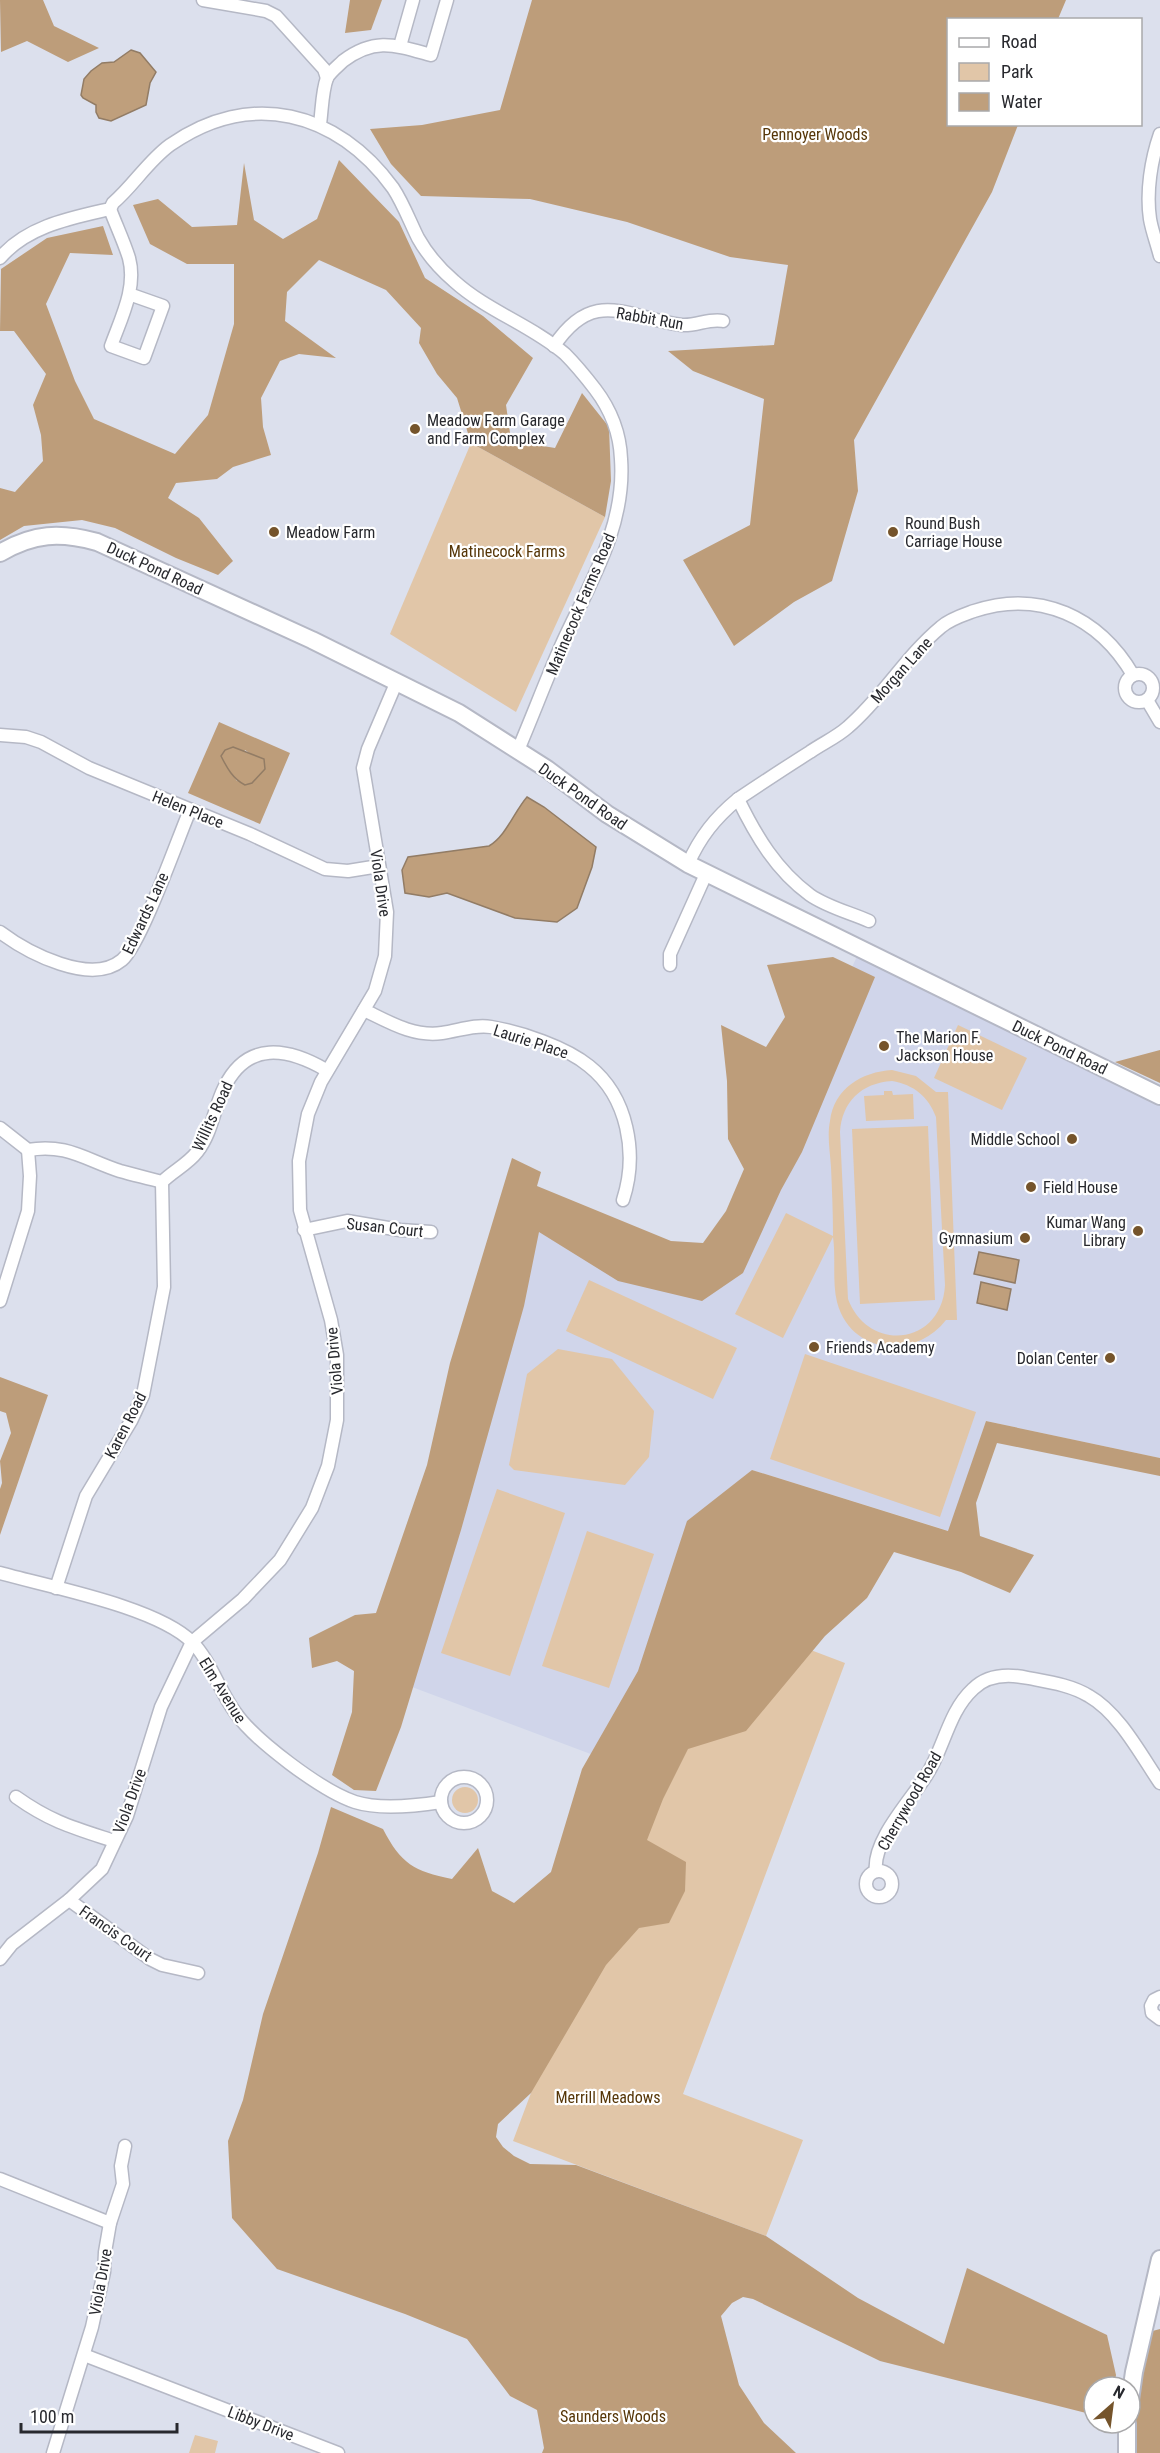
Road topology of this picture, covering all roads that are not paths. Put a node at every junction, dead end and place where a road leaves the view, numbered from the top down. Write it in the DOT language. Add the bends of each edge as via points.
graph roads {
  1 [pos="203,0"];
  2 [pos="413,0"];
  3 [pos="447,0"];
  4 [pos="400,46"];
  5 [pos="327,78"];
  6 [pos="320,124"];
  7 [pos="1160,134"];
  8 [pos="110,209"];
  9 [pos="1,255"];
  10 [pos="1160,256"];
  11 [pos="129,294"];
  12 [pos="723,321"];
  13 [pos="554,346"];
  14 [pos="0,553"];
  15 [pos="1132,675"];
  16 [pos="397,681"];
  17 [pos="1147,700"];
  18 [pos="1160,722"];
  19 [pos="0,735"];
  20 [pos="518,750"];
  21 [pos="738,799"];
  22 [pos="190,810"];
  23 [pos="688,864"];
  24 [pos="379,866"];
  25 [pos="706,874"];
  26 [pos="869,921"];
  27 [pos="0,932"];
  28 [pos="670,965"];
  29 [pos="364,1010"];
  30 [pos="326,1070"];
  31 [pos="1160,1096"];
  32 [pos="0,1128"];
  33 [pos="28,1150"];
  34 [pos="162,1182"];
  35 [pos="623,1200"];
  36 [pos="304,1230"];
  37 [pos="431,1232"];
  38 [pos="3,1278"];
  39 [pos="0,1301"];
  40 [pos="0,1573"];
  41 [pos="56,1588"];
  42 [pos="192,1642"];
  43 [pos="1160,1783"];
  44 [pos="16,1797"];
  45 [pos="441,1802"];
  46 [pos="114,1841"];
  47 [pos="876,1871"];
  48 [pos="69,1900"];
  49 [pos="0,1959"];
  50 [pos="198,1973"];
  51 [pos="1160,1997"];
  52 [pos="1160,2019"];
  53 [pos="124,2146"];
  54 [pos="0,2179"];
  55 [pos="110,2223"];
  56 [pos="1160,2259"];
  57 [pos="84,2355"];
  58 [pos="1134,2375"];
  59 [pos="1127,2435"];
  60 [pos="53,2453"];
  61 [pos="338,2453"];
  62 [pos="1127,2453"];
  1 -- 5 [label="street" via="276,16 324,69"];
  2 -- 4 [label="street"];
  3 -- 4 [label="street" via="431,55"];
  4 -- 5 [label="street" via="359,49"];
  5 -- 6 [label="street"];
  6 -- 8 [label="street, Matinecock Farms Road" via="271,114 249,115 208,126 167,147"];
  6 -- 13 [label="street, Matinecock Farms Road" via="346,139 381,172 431,257 453,280"];
  7 -- 10 [label="street" via="1151,173 1149,206"];
  8 -- 9 [label="street" via="44,227"];
  8 -- 11 [label="street" via="129,260"];
  11 -- 11 [label="street" via="111,346 144,358 163,306"];
  12 -- 13 [label="street, Rabbit Run" via="687,325 631,312 599,310 574,322"];
  13 -- 20 [label="street, Matinecock Farms Road" via="579,368 610,411 621,458 621,489 612,535"];
  14 -- 16 [label="street, Duck Pond Road" via="27,540 56,535 98,542"];
  15 -- 17 [label="street, Morgan Lane" via="1142,674 1150,679 1153,688"];
  15 -- 17 [label="street" via="1125,685 1126,694 1136,702"];
  15 -- 21 [label="street, Morgan Lane" via="1106,638 1089,625 1046,606 1029,603 987,607 944,624 849,726"];
  16 -- 20 [label="street, Duck Pond Road"];
  16 -- 24 [label="street, Viola Drive" via="363,768"];
  17 -- 18 [label="street, Morgan Lane"];
  19 -- 22 [label="street, Helen Place" via="41,742 89,768"];
  20 -- 23 [label="street, Duck Pond Road" via="607,814"];
  21 -- 23 [label="street, Morgan Lane" via="707,828"];
  21 -- 26 [label="street" via="756,836 782,871 811,896"];
  22 -- 24 [label="street, Helen Place" via="325,868 348,871"];
  22 -- 27 [label="street, Edwards Lane" via="143,925 123,959 101,970 84,970 30,950"];
  23 -- 25 [label="street, Duck Pond Road"];
  24 -- 29 [label="street, Viola Drive" via="387,912 387,940 378,982"];
  25 -- 28 [label="street" via="670,954"];
  25 -- 31 [label="street, Duck Pond Road"];
  29 -- 30 [label="street, Viola Drive"];
  29 -- 35 [label="street, Laurie Place" via="417,1033 492,1027 560,1049 590,1066 617,1100 628,1136 628,1184"];
  30 -- 34 [label="street, Willits Road" via="290,1053 271,1052 244,1062 224,1089 198,1151"];
  30 -- 36 [label="street, Viola Drive" via="301,1142 298,1191"];
  32 -- 33 [label="street"];
  33 -- 34 [label="street" via="57,1148 74,1152 120,1171"];
  33 -- 38 [label="street" via="28,1211"];
  34 -- 41 [label="street, Karen Road" via="164,1287 145,1385 131,1420 86,1496"];
  36 -- 37 [label="street, Susan Court" via="354,1221"];
  36 -- 42 [label="street, Viola Drive" via="331,1320 337,1355 337,1420 328,1466 312,1508 280,1560"];
  38 -- 39 [label="street"];
  40 -- 41 [label="street, Elm Avenue"];
  41 -- 42 [label="street, Elm Avenue" via="151,1617"];
  42 -- 45 [label="street, Elm Avenue" via="250,1732 328,1788 356,1802 375,1806"];
  42 -- 46 [label="street, Viola Drive" via="161,1707 127,1816"];
  43 -- 47 [label="street, Cherrywood Road" via="1130,1737 1090,1696 1056,1683 1009,1674 997,1676 973,1688 961,1703 933,1765 880,1847"];
  44 -- 46 [label="street" via="61,1824"];
  46 -- 48 [label="street, Viola Drive" via="102,1869"];
  48 -- 49 [label="street, Viola Drive" via="12,1944"];
  48 -- 50 [label="street, Francis Court" via="150,1959"];
  51 -- 52 [label="street" via="1150,2006"];
  53 -- 55 [label="street, Viola Drive" via="123,2184"];
  54 -- 55 [label="street"];
  55 -- 57 [label="street, Viola Drive" via="104,2272"];
  56 -- 58 [label="street"];
  57 -- 60 [label="street, Viola Drive"];
  57 -- 61 [label="street, Libby Drive"];
  59 -- 62 [label="street"];
}
